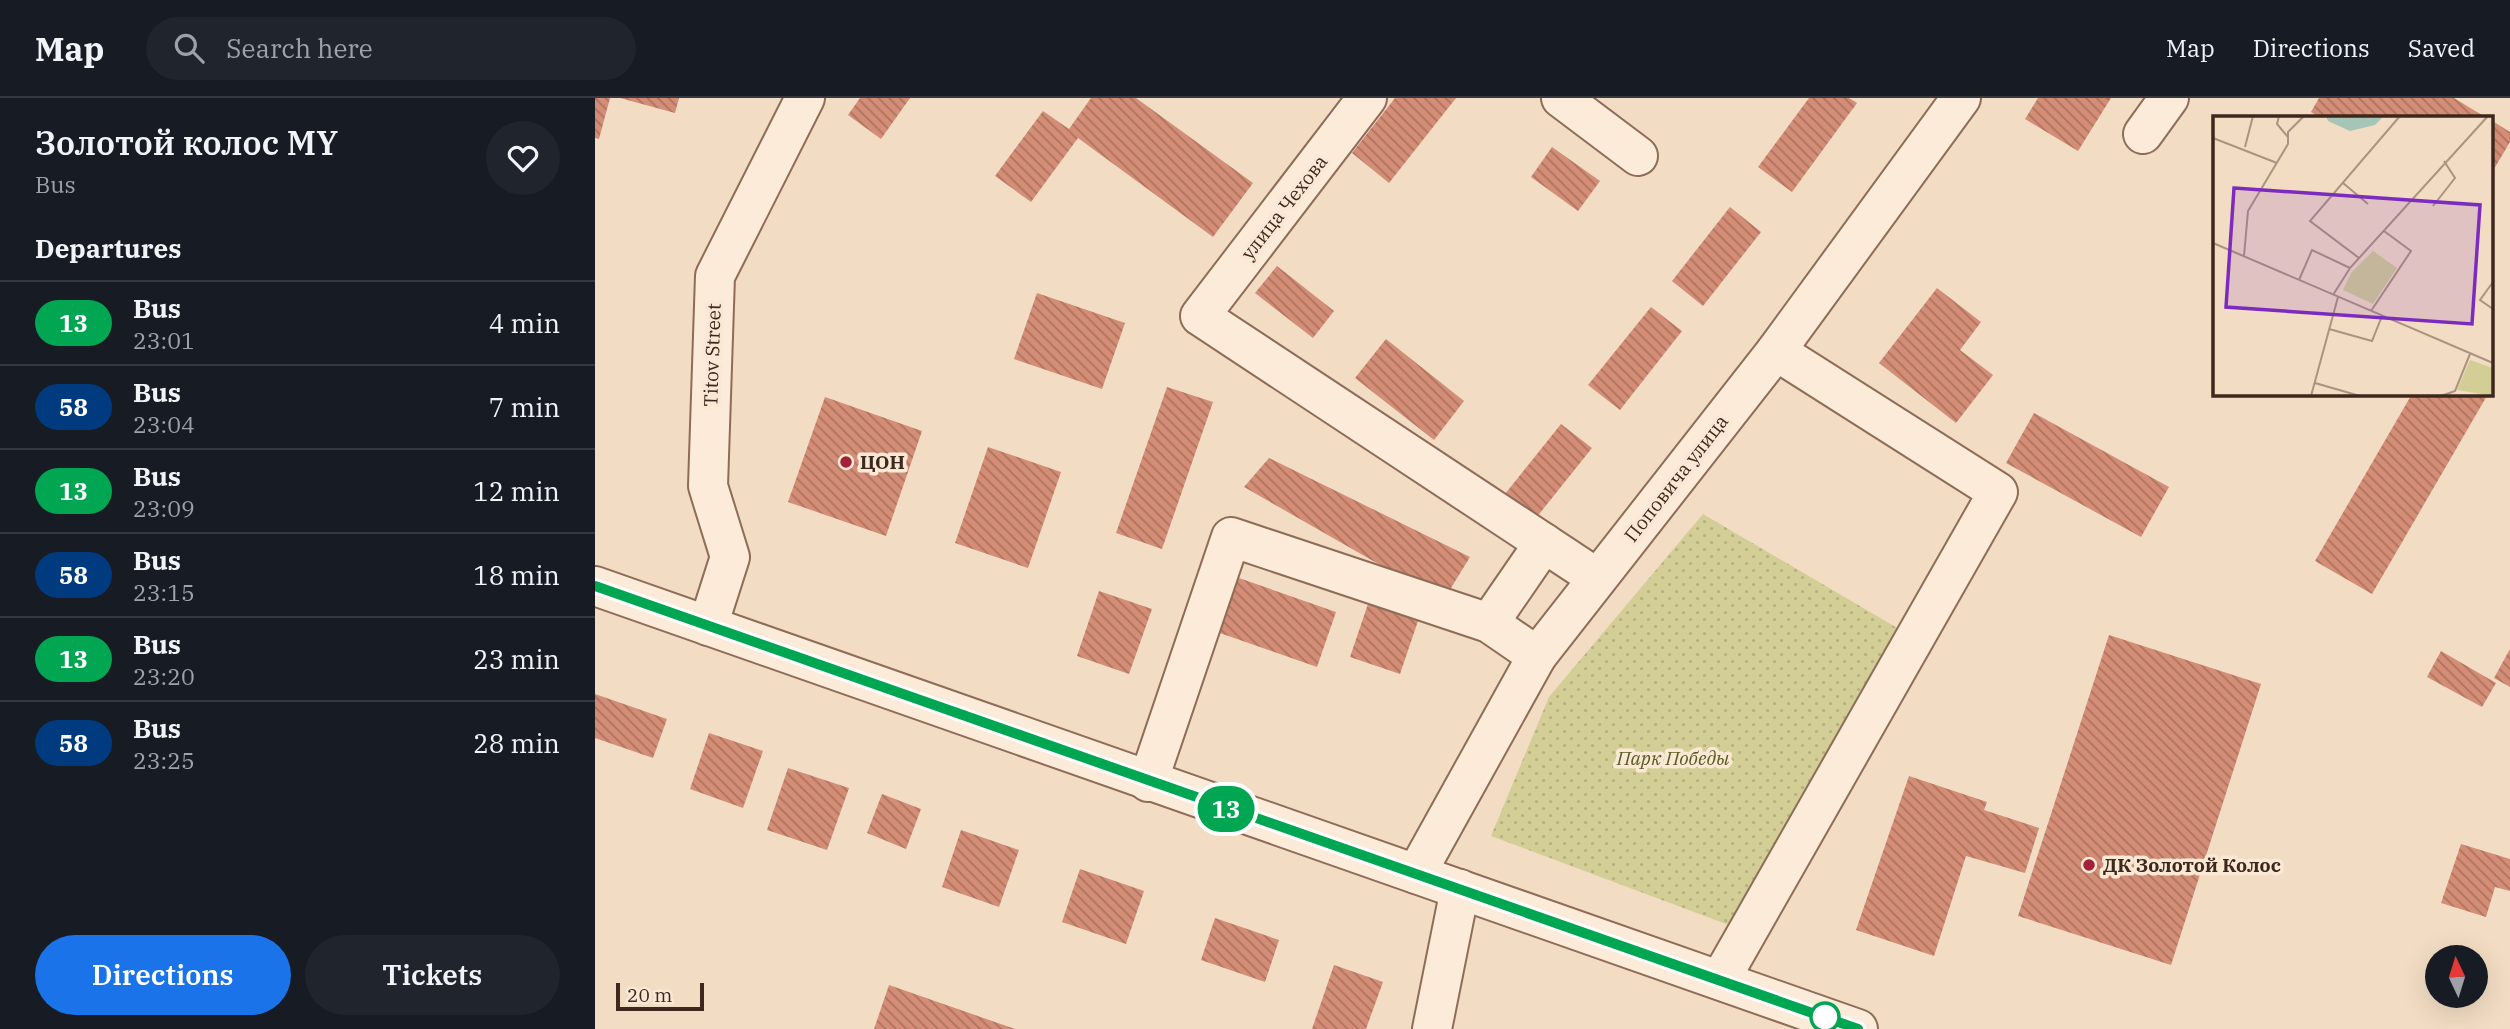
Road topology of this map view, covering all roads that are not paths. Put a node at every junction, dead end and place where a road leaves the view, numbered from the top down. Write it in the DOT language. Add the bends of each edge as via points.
graph roads {
  1 [pos="805,98"];
  2 [pos="1367,98"];
  3 [pos="1561,98"];
  4 [pos="1961,98"];
  5 [pos="2169,98"];
  6 [pos="2143,134"];
  7 [pos="1638,156"];
  8 [pos="1776,351"];
  9 [pos="1544,543"];
  10 [pos="1597,578"];
  11 [pos="595,586"];
  12 [pos="1489,623"];
  13 [pos="708,626"];
  14 [pos="1537,656"];
  15 [pos="1149,782"];
  16 [pos="1416,874"];
  17 [pos="1460,889"];
  18 [pos="1720,980"];
  19 [pos="1804,1020"];
  20 [pos="1432,1029"];
  21 [pos="1858,1029"];
  1 -- 13 [label="street, Titov Street" via="715,276 708,486 730,557"];
  2 -- 9 [label="street, улица Чехова" via="1200,316"];
  3 -- 7 [label="street"];
  4 -- 8 [label="street, Поповича улица"];
  5 -- 6 [label="street"];
  8 -- 10 [label="street, Поповича улица"];
  8 -- 18 [label="street" via="1998,492"];
  9 -- 10 [label="street"];
  9 -- 12 [label="street"];
  10 -- 14 [label="street, Поповича улица"];
  11 -- 13 [label="street"];
  12 -- 14 [label="street"];
  12 -- 15 [label="street" via="1231,537"];
  13 -- 15 [label="street"];
  14 -- 16 [label="street, Поповича улица"];
  15 -- 16 [label="street"];
  16 -- 17 [label="street"];
  17 -- 18 [label="street"];
  17 -- 20 [label="street"];
  18 -- 19 [label="street"];
  19 -- 21 [label="street"];
}
